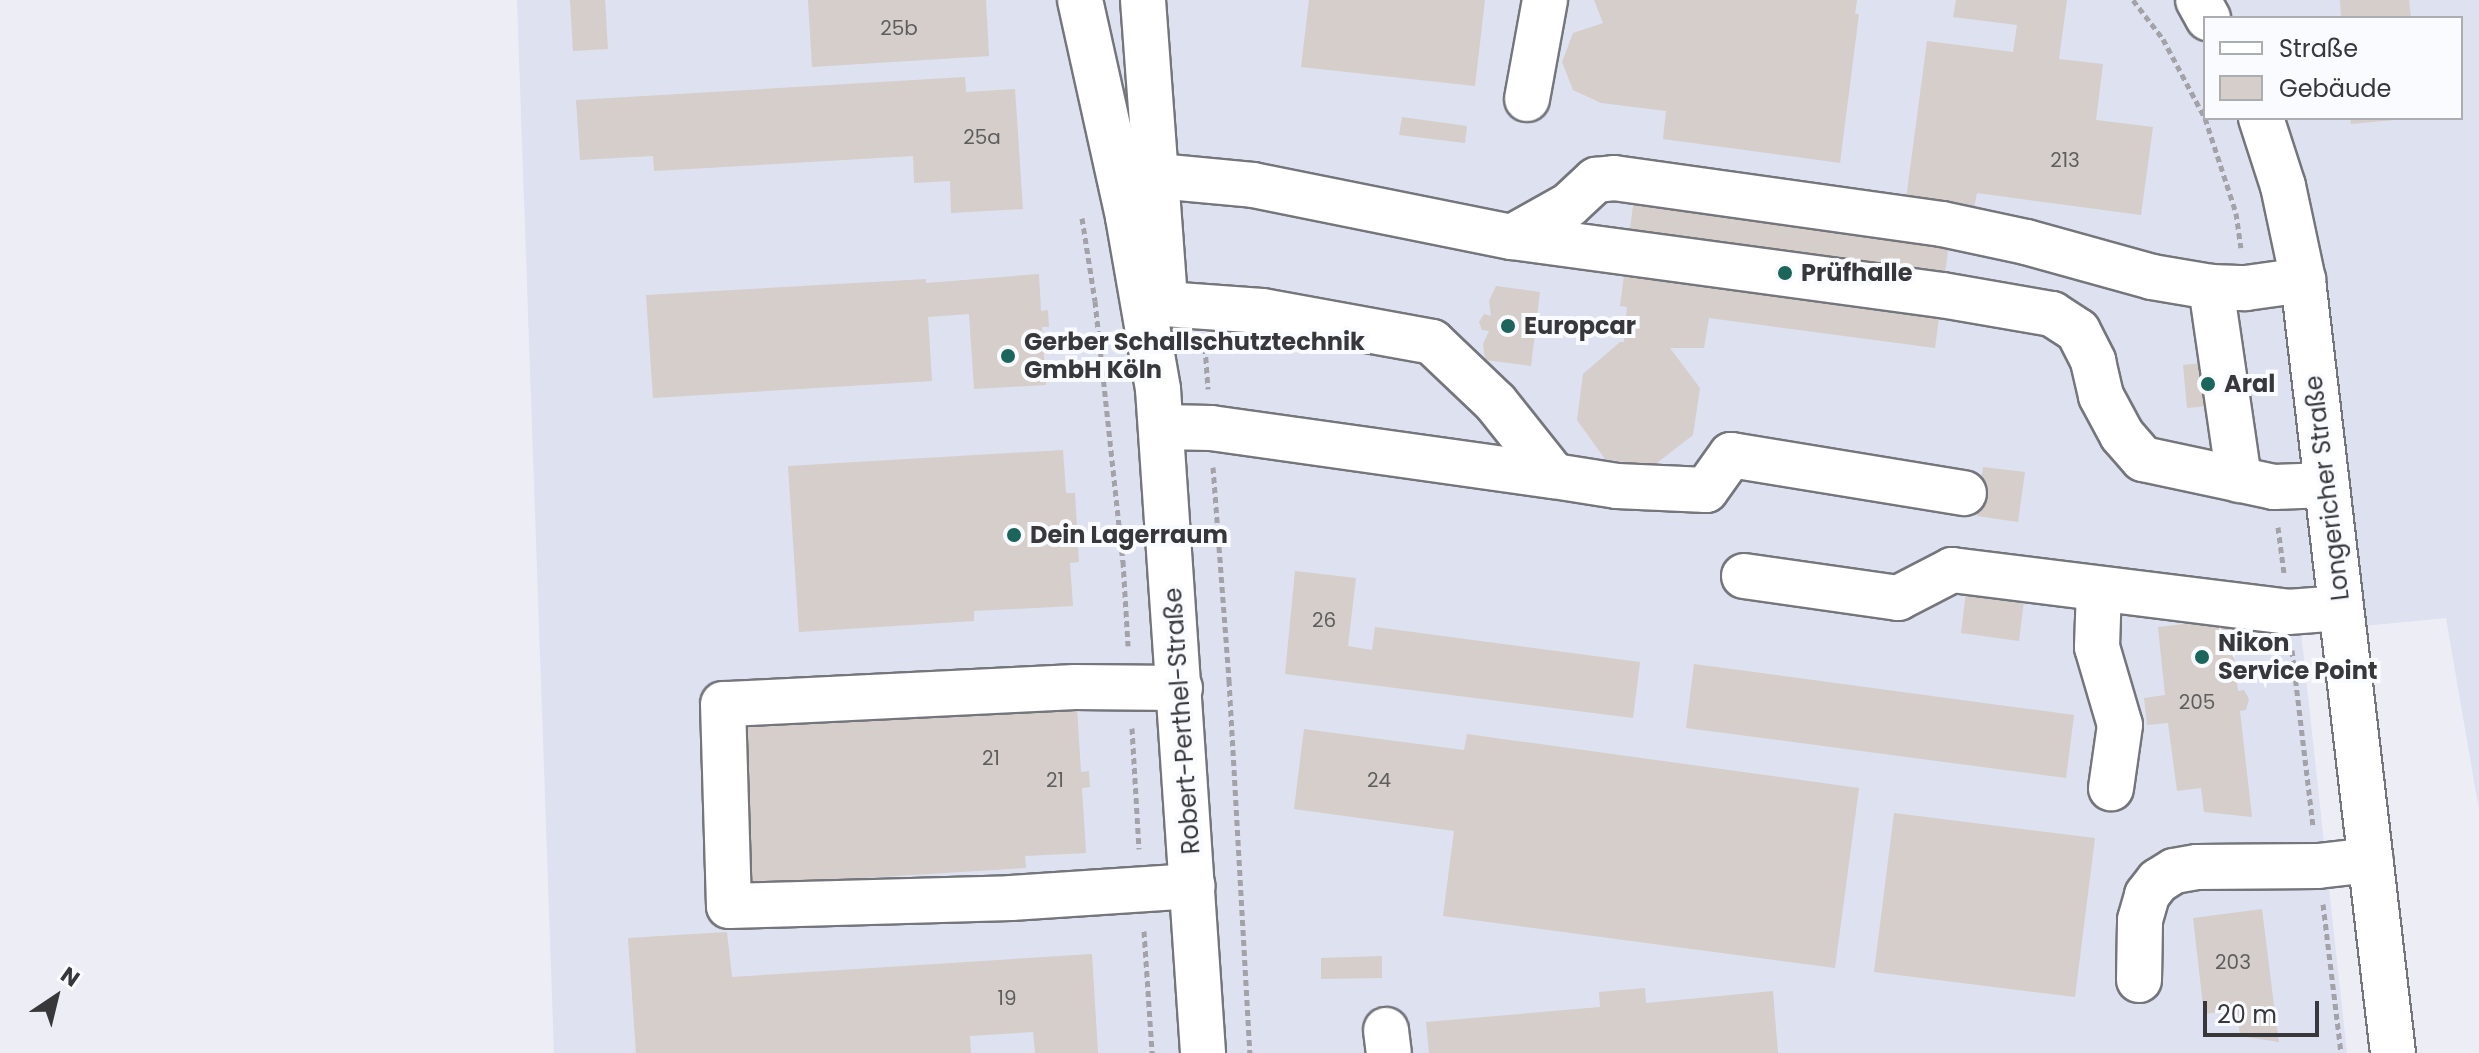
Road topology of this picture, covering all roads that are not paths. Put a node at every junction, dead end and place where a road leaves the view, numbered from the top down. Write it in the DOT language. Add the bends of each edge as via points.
graph roads {
  1 [pos="1080,0"];
  2 [pos="1143,0"];
  3 [pos="1545,0"];
  4 [pos="1527,99"];
  5 [pos="2262,120"];
  6 [pos="1158,176"];
  7 [pos="1512,237"];
  8 [pos="2303,280"];
  9 [pos="2211,287"];
  10 [pos="1184,305"];
  11 [pos="1160,408"];
  12 [pos="1554,476"];
  13 [pos="2239,480"];
  14 [pos="2327,485"];
  15 [pos="1964,493"];
  16 [pos="1744,576"];
  17 [pos="2099,589"];
  18 [pos="2341,608"];
  19 [pos="1180,688"];
  20 [pos="2111,788"];
  21 [pos="2371,860"];
  22 [pos="1193,886"];
  23 [pos="2139,980"];
  24 [pos="1203,1053"];
  25 [pos="2393,1053"];
  1 -- 11 [label="street, Robert-Perthel-Straße" via="1128,217"];
  2 -- 6 [label="street, Robert-Perthel-Straße"];
  3 -- 4 [label="street"];
  5 -- 8 [label="street, Longericher Straße" via="2283,186"];
  6 -- 7 [label="street" via="1253,185"];
  6 -- 10 [label="street, Robert-Perthel-Straße"];
  7 -- 9 [label="street" via="1569,205 1596,180 1614,178 1942,224"];
  7 -- 13 [label="street" via="2052,314 2078,331 2093,361 2101,396 2122,435 2143,459"];
  8 -- 9 [label="street"];
  8 -- 14 [label="street, Longericher Straße"];
  9 -- 13 [label="street"];
  10 -- 11 [label="street, Robert-Perthel-Straße"];
  10 -- 12 [label="street" via="1262,311 1432,342 1496,403"];
  11 -- 12 [label="street" via="1211,428"];
  11 -- 19 [label="street, Robert-Perthel-Straße"];
  12 -- 15 [label="street" via="1617,486 1706,490 1731,455"];
  13 -- 14 [label="street" via="2274,487"];
  14 -- 18 [label="street, Longericher Straße"];
  16 -- 17 [label="street" via="1898,598 1952,570"];
  17 -- 18 [label="street" via="2288,612"];
  17 -- 20 [label="street" via="2097,647 2120,725"];
  18 -- 21 [label="street, Longericher Straße"];
  19 -- 22 [label="street, Robert-Perthel-Straße"];
  19 -- 22 [label="street" via="723,704 729,906 1011,898"];
  21 -- 23 [label="street" via="2174,871 2147,895 2140,920"];
  21 -- 25 [label="street, Longericher Straße"];
  22 -- 24 [label="street, Robert-Perthel-Straße"];
}
